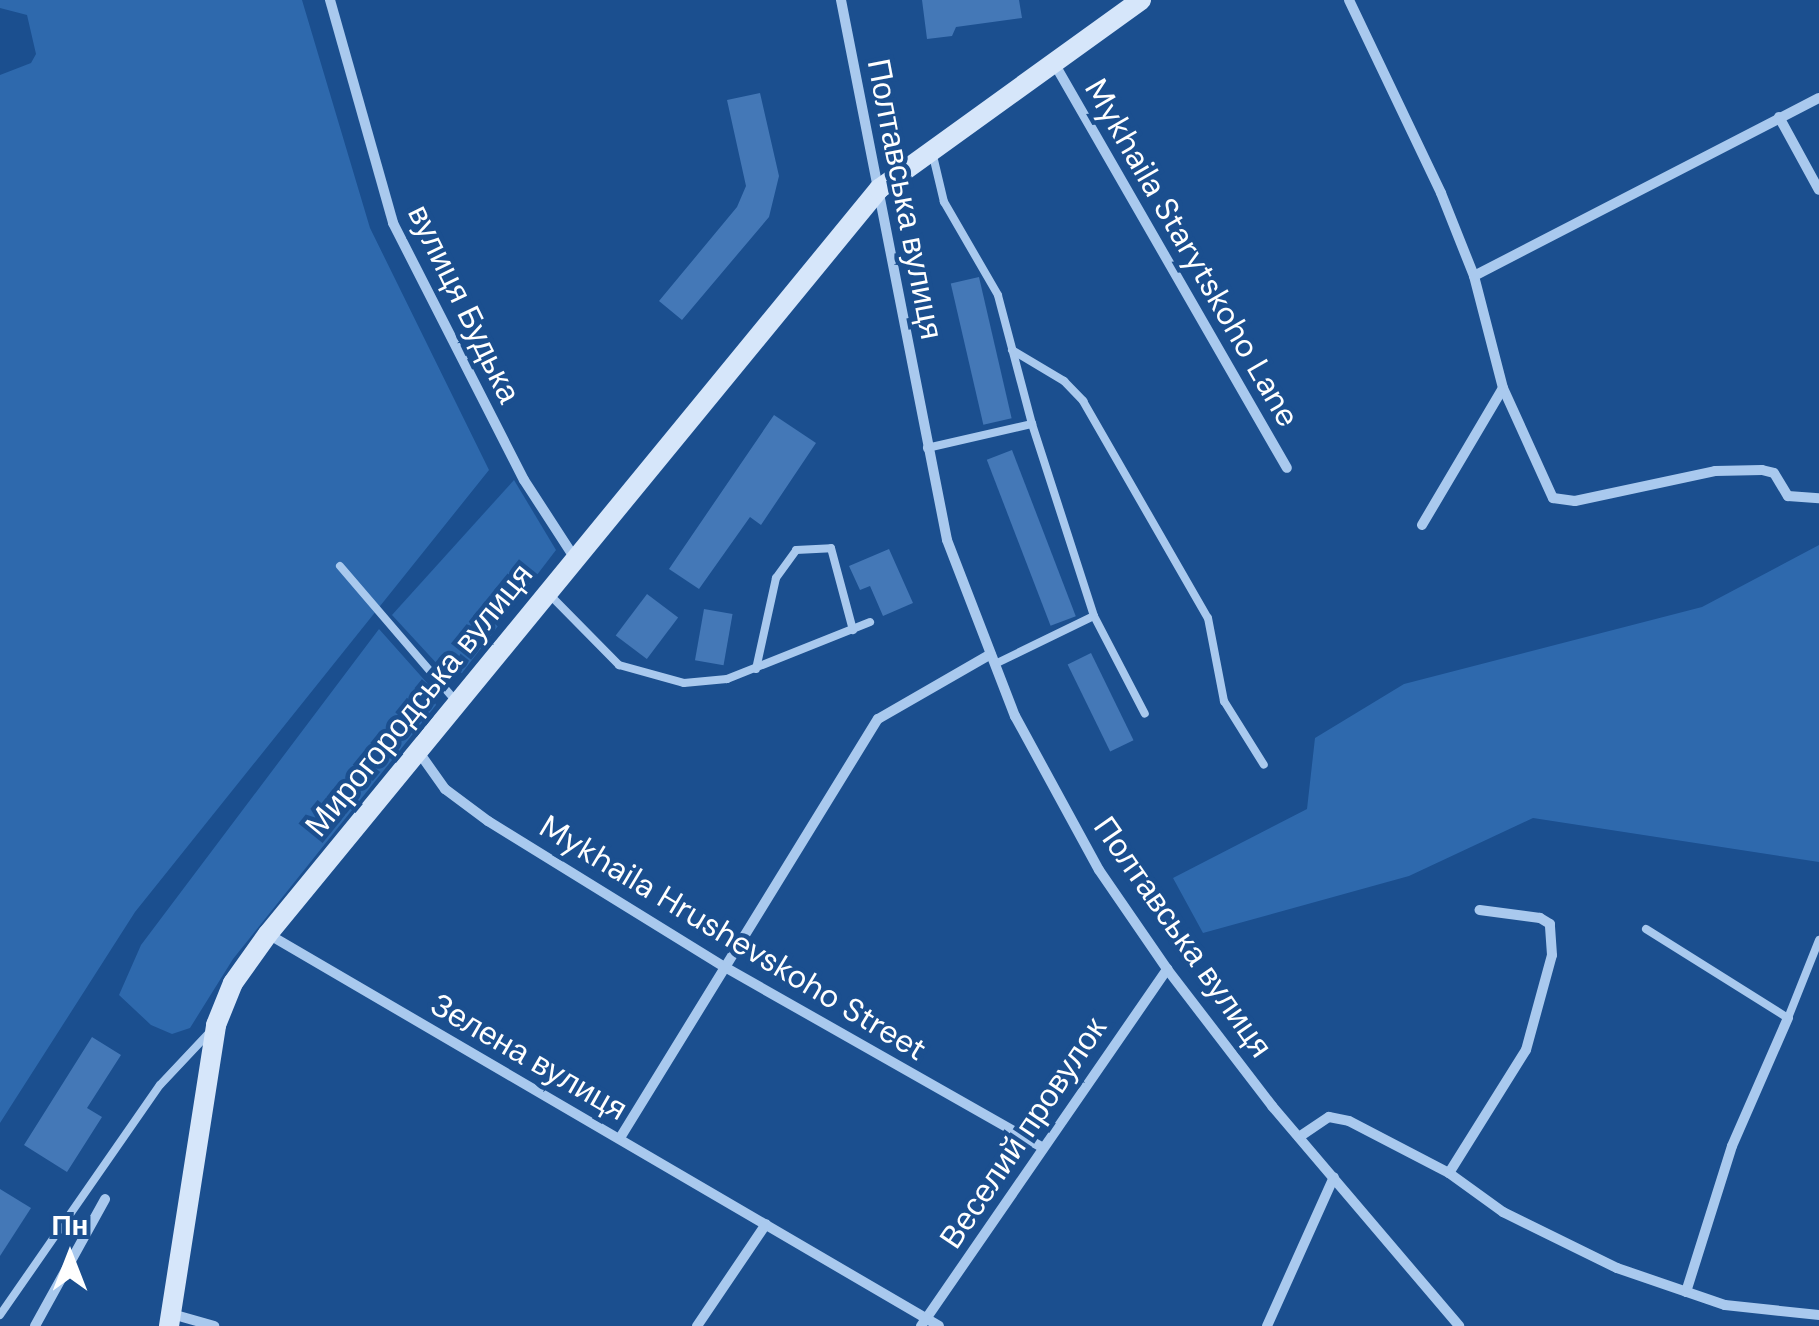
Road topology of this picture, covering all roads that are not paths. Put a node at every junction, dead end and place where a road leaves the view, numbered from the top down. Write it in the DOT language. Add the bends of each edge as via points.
graph roads {
  1 [pos="330,0"];
  2 [pos="841,0"];
  3 [pos="1141,0"];
  4 [pos="1349,0"];
  5 [pos="1054,63"];
  6 [pos="1819,98"];
  7 [pos="1779,117"];
  8 [pos="932,151"];
  9 [pos="880,189"];
  10 [pos="1819,190"];
  11 [pos="1474,276"];
  12 [pos="1012,350"];
  13 [pos="1503,388"];
  14 [pos="1032,424"];
  15 [pos="927,448"];
  16 [pos="1287,468"];
  17 [pos="1819,498"];
  18 [pos="1422,526"];
  19 [pos="574,558"];
  20 [pos="340,566"];
  21 [pos="546,591"];
  22 [pos="1094,616"];
  23 [pos="870,622"];
  24 [pos="853,630"];
  25 [pos="993,659"];
  26 [pos="756,670"];
  27 [pos="455,700"];
  28 [pos="1144,714"];
  29 [pos="416,749"];
  30 [pos="1264,765"];
  31 [pos="1480,910"];
  32 [pos="1646,929"];
  33 [pos="268,934"];
  34 [pos="1819,940"];
  35 [pos="723,966"];
  36 [pos="1166,969"];
  37 [pos="1788,1018"];
  38 [pos="216,1025"];
  39 [pos="1299,1137"];
  40 [pos="620,1138"];
  41 [pos="1043,1148"];
  42 [pos="1449,1172"];
  43 [pos="1334,1177"];
  44 [pos="105,1199"];
  45 [pos="766,1224"];
  46 [pos="1686,1292"];
  47 [pos="0,1315"];
  48 [pos="1819,1315"];
  49 [pos="170,1320"];
  50 [pos="924,1322"];
  51 [pos="35,1326"];
  52 [pos="214,1326"];
  53 [pos="698,1326"];
  54 [pos="940,1326"];
  55 [pos="1267,1326"];
  56 [pos="1458,1326"];
  1 -- 19 [label="street, вулиця Будька" via="392,223 524,480"];
  2 -- 9 [label="street, Полтавська вулиця"];
  3 -- 5 [label="street, Мирогородська вулиця"];
  4 -- 11 [label="street"];
  5 -- 8 [label="street, Мирогородська вулиця"];
  5 -- 16 [label="street, Mykhaila Starytskoho Lane"];
  6 -- 7 [label="street"];
  7 -- 10 [label="street"];
  7 -- 11 [label="street"];
  8 -- 9 [label="street, Мирогородська вулиця"];
  8 -- 12 [label="lane" via="944,202 998,295"];
  9 -- 15 [label="street, Полтавська вулиця"];
  9 -- 19 [label="street, Мирогородська вулиця"];
  11 -- 13 [label="street"];
  12 -- 14 [label="lane"];
  12 -- 30 [label="lane" via="1064,381 1110,446 1208,618 1224,702"];
  13 -- 17 [label="street" via="1560,502 1746,470 1774,472 1788,496"];
  13 -- 18 [label="street"];
  14 -- 15 [label="lane"];
  14 -- 22 [label="lane"];
  15 -- 25 [label="street, Полтавська вулиця" via="947,540"];
  19 -- 21 [label="street, Мирогородська вулиця"];
  20 -- 27 [label="lane"];
  21 -- 26 [label="lane" via="631,672 684,684"];
  21 -- 27 [label="street, Мирогородська вулиця"];
  22 -- 25 [label="lane"];
  22 -- 28 [label="lane"];
  23 -- 24 [label="lane"];
  24 -- 26 [label="lane"];
  24 -- 26 [label="lane" via="831,548 796,550 776,578"];
  25 -- 35 [label="street" via="878,719"];
  25 -- 36 [label="street, Полтавська вулиця" via="1015,716 1099,870"];
  27 -- 29 [label="street, Мирогородська вулиця"];
  29 -- 33 [label="street, Мирогородська вулиця"];
  29 -- 35 [label="street, Mykhaila Hrushevskoho Street" via="444,789 488,821"];
  31 -- 42 [label="street" via="1550,924 1552,955 1526,1050"];
  32 -- 37 [label="lane"];
  33 -- 38 [label="street, Мирогородська вулиця" via="233,984"];
  33 -- 40 [label="street, Зелена вулиця"];
  34 -- 37 [label="lane"];
  35 -- 40 [label="street"];
  35 -- 41 [label="street, Mykhaila Hrushevskoho Street"];
  36 -- 39 [label="street, Полтавська вулиця"];
  36 -- 41 [label="street, Веселий провулок"];
  37 -- 46 [label="street" via="1732,1146"];
  38 -- 47 [label="lane" via="160,1085"];
  38 -- 49 [label="street, Мирогородська вулиця"];
  39 -- 42 [label="street" via="1329,1117"];
  39 -- 43 [label="street, Полтавська вулиця"];
  40 -- 45 [label="street, Зелена вулиця"];
  41 -- 50 [label="street, Веселий провулок"];
  42 -- 46 [label="street" via="1502,1212 1616,1268"];
  43 -- 55 [label="street"];
  43 -- 56 [label="street, Полтавська вулиця"];
  44 -- 51 [label="street"];
  45 -- 50 [label="street, Зелена вулиця"];
  45 -- 53 [label="street"];
  46 -- 48 [label="street" via="1725,1304"];
  49 -- 52 [label="street"];
  50 -- 54 [label="street, Зелена вулиця"];
}
